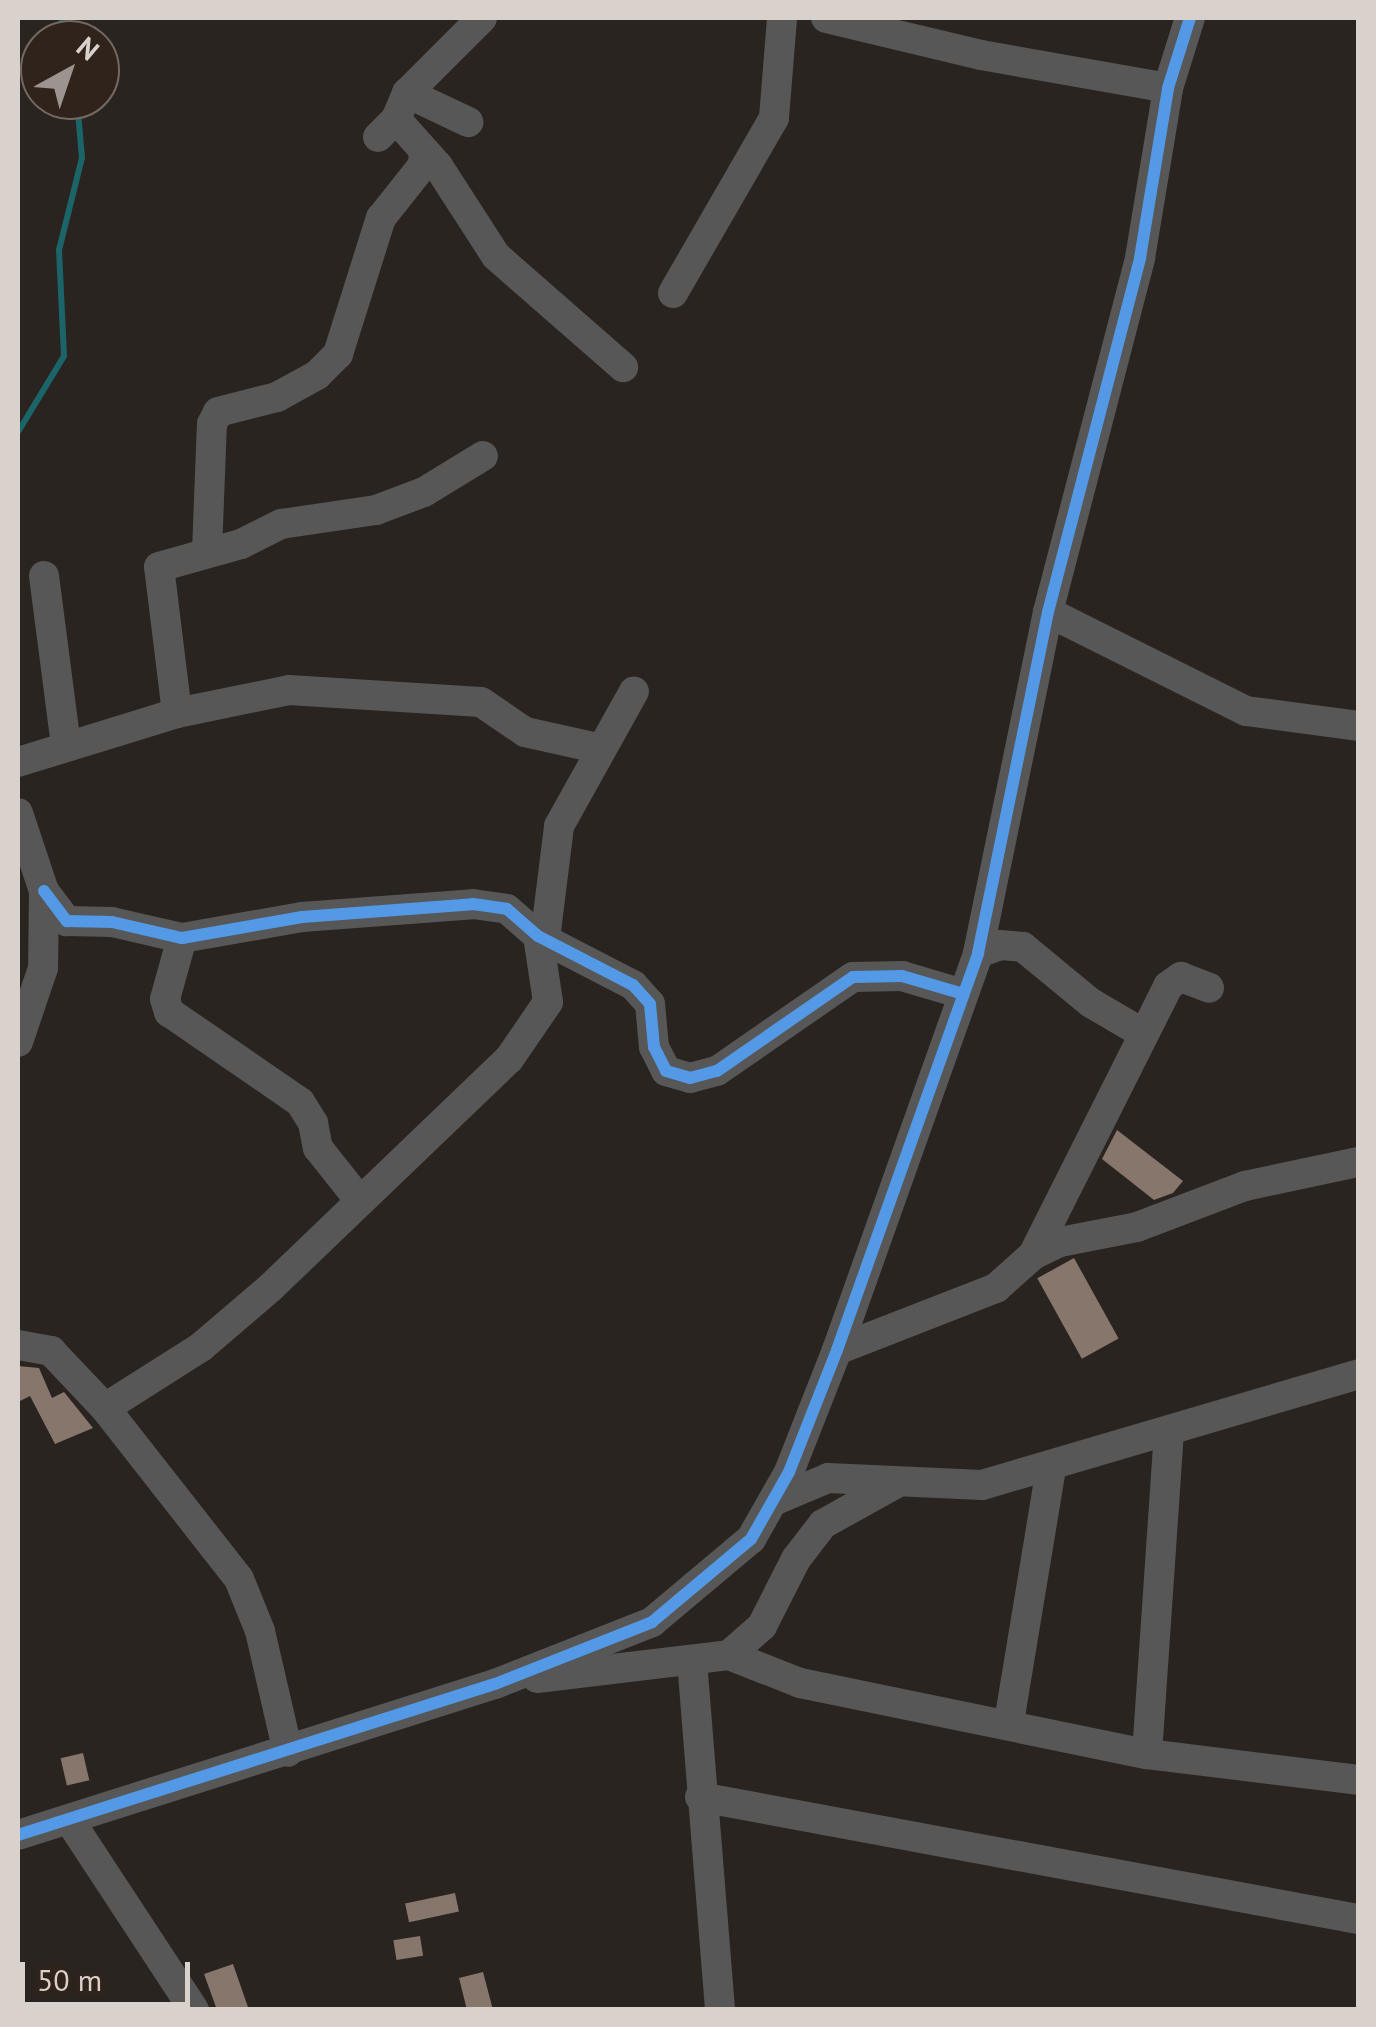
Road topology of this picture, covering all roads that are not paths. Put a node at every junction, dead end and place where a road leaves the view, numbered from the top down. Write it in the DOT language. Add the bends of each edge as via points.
graph roads {
  1 [pos="482,18"];
  2 [pos="782,18"];
  3 [pos="826,18"];
  4 [pos="1190,18"];
  5 [pos="1168,88"];
  6 [pos="394,116"];
  7 [pos="468,122"];
  8 [pos="424,151"];
  9 [pos="673,292"];
  10 [pos="623,367"];
  11 [pos="483,456"];
  12 [pos="208,552"];
  13 [pos="44,576"];
  14 [pos="1048,612"];
  15 [pos="634,691"];
  16 [pos="177,713"];
  17 [pos="1358,726"];
  18 [pos="66,746"];
  19 [pos="598,748"];
  20 [pos="18,762"];
  21 [pos="18,813"];
  22 [pos="44,892"];
  23 [pos="182,938"];
  24 [pos="543,947"];
  25 [pos="978,952"];
  26 [pos="1210,988"];
  27 [pos="963,994"];
  28 [pos="1144,1034"];
  29 [pos="18,1042"];
  30 [pos="1358,1162"];
  31 [pos="360,1200"];
  32 [pos="1033,1256"];
  33 [pos="18,1345"];
  34 [pos="836,1350"];
  35 [pos="1358,1374"];
  36 [pos="105,1408"];
  37 [pos="1169,1434"];
  38 [pos="1051,1469"];
  39 [pos="896,1484"];
  40 [pos="776,1500"];
  41 [pos="729,1655"];
  42 [pos="692,1662"];
  43 [pos="494,1684"];
  44 [pos="1009,1722"];
  45 [pos="288,1752"];
  46 [pos="1148,1754"];
  47 [pos="1358,1780"];
  48 [pos="700,1797"];
  49 [pos="70,1821"];
  50 [pos="18,1835"];
  51 [pos="1358,1919"];
  52 [pos="194,2010"];
  53 [pos="720,2010"];
  1 -- 6 [label="street"];
  2 -- 9 [label="street" via="774,118"];
  3 -- 5 [label="street" via="981,55"];
  4 -- 5 [label="street"];
  5 -- 14 [label="street" via="1140,258"];
  6 -- 7 [label="street"];
  6 -- 8 [label="street"];
  8 -- 10 [label="street" via="496,256"];
  8 -- 12 [label="street" via="424,165 381,218 338,354 277,398 218,412 212,424"];
  11 -- 12 [label="street" via="424,492 376,510 281,524"];
  12 -- 16 [label="street" via="159,567"];
  13 -- 18 [label="street"];
  14 -- 17 [label="street" via="1246,711"];
  14 -- 25 [label="street"];
  15 -- 19 [label="street"];
  16 -- 18 [label="street"];
  16 -- 19 [label="street" via="288,690 481,702 525,732"];
  18 -- 20 [label="street"];
  19 -- 24 [label="street" via="559,826"];
  21 -- 22 [label="street"];
  22 -- 23 [label="street" via="67,920"];
  22 -- 29 [label="street" via="42,968"];
  23 -- 24 [label="street" via="302,917 473,904 507,909"];
  23 -- 31 [label="street" via="165,999 169,1012 300,1102 314,1122 318,1148"];
  24 -- 27 [label="street" via="581,955 634,985 650,1004 654,1048 666,1071 690,1078 716,1071 852,978 902,976"];
  24 -- 31 [label="street" via="548,1002 533,1032 422,1147"];
  25 -- 27 [label="street"];
  25 -- 28 [label="street" via="1001,944 1023,948 1091,1003"];
  26 -- 28 [label="street" via="1173,980"];
  27 -- 34 [label="street"];
  28 -- 32 [label="street"];
  30 -- 32 [label="street" via="1246,1186"];
  31 -- 36 [label="street" via="201,1347"];
  32 -- 34 [label="street" via="996,1288"];
  33 -- 36 [label="street" via="51,1350"];
  34 -- 40 [label="street"];
  35 -- 37 [label="street"];
  36 -- 45 [label="street" via="238,1579 260,1631"];
  37 -- 38 [label="street"];
  37 -- 46 [label="street"];
  38 -- 39 [label="street" via="982,1485"];
  38 -- 44 [label="street"];
  39 -- 40 [label="street" via="828,1478"];
  39 -- 41 [label="street" via="824,1524 796,1559 762,1626"];
  40 -- 43 [label="street" via="726,1566 652,1622"];
  41 -- 42 [label="street"];
  41 -- 44 [label="street" via="800,1683"];
  42 -- 43 [label="street"];
  42 -- 48 [label="street"];
  43 -- 45 [label="street"];
  44 -- 46 [label="street"];
  45 -- 49 [label="street"];
  46 -- 47 [label="street"];
  48 -- 51 [label="street"];
  48 -- 53 [label="street"];
  49 -- 50 [label="street"];
  49 -- 52 [label="street"];
}
